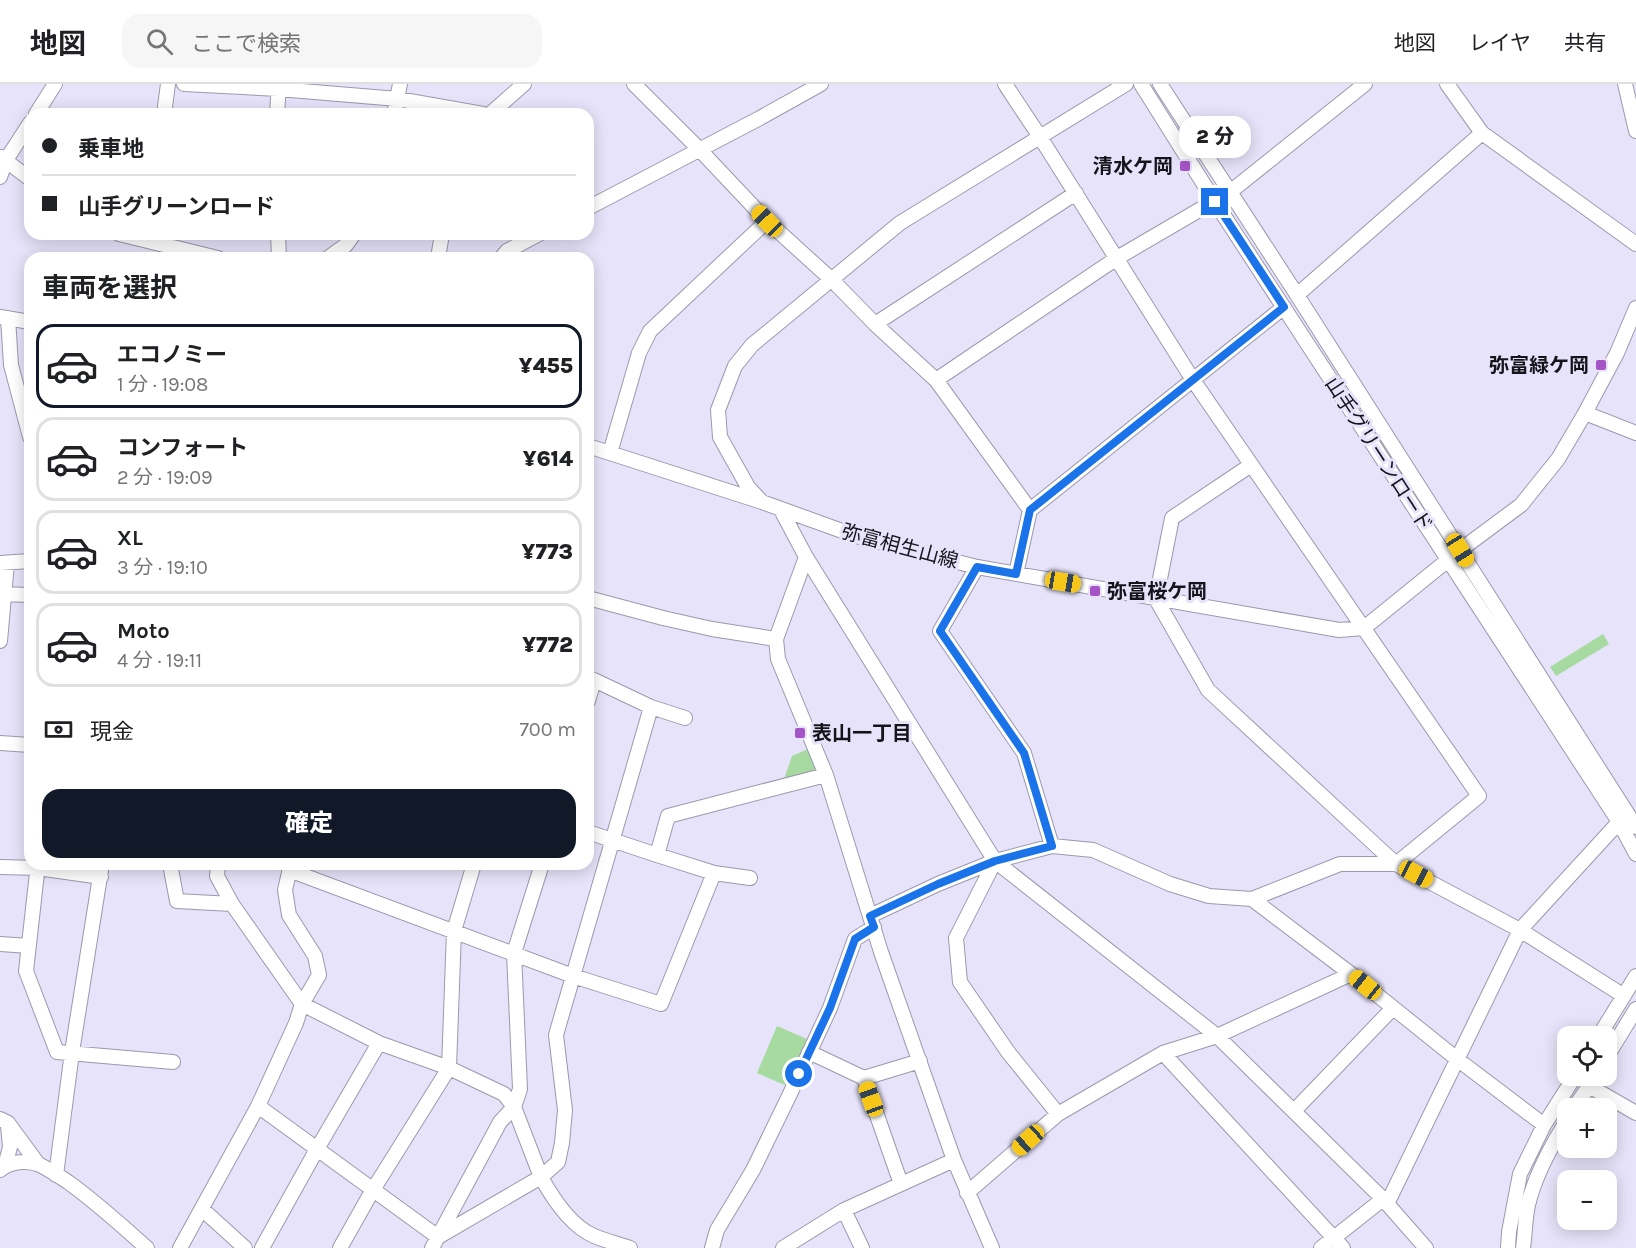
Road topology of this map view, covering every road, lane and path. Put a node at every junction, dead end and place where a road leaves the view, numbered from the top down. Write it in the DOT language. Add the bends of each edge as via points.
graph roads {
  1 [pos="55,84"];
  2 [pos="168,84"];
  3 [pos="184,84"];
  4 [pos="400,84"];
  5 [pos="524,84"];
  6 [pos="634,84"];
  7 [pos="821,84"];
  8 [pos="1005,84"];
  9 [pos="1126,84"];
  10 [pos="1141,84"];
  11 [pos="1160,84"];
  12 [pos="1365,84"];
  13 [pos="1447,84"];
  14 [pos="1625,84"];
  15 [pos="279,86"];
  16 [pos="1632,98"];
  17 [pos="398,99"];
  18 [pos="40,108"];
  19 [pos="165,108"];
  20 [pos="277,108"];
  21 [pos="396,108"];
  22 [pos="449,108"];
  23 [pos="496,108"];
  24 [pos="24,131"];
  25 [pos="1636,131"];
  26 [pos="1482,133"];
  27 [pos="1040,137"];
  28 [pos="699,149"];
  29 [pos="3,158"];
  30 [pos="24,174"];
  31 [pos="0,177"];
  32 [pos="1230,192"];
  33 [pos="1076,194"];
  34 [pos="1215,202"];
  35 [pos="594,205"];
  36 [pos="767,221"];
  37 [pos="154,240"];
  38 [pos="528,240"];
  39 [pos="1636,244"];
  40 [pos="197,252"];
  41 [pos="506,252"];
  42 [pos="1117,258"];
  43 [pos="832,280"];
  44 [pos="1297,295"];
  45 [pos="1284,307"];
  46 [pos="1636,308"];
  47 [pos="4,318"];
  48 [pos="24,321"];
  49 [pos="875,324"];
  50 [pos="5,343"];
  51 [pos="936,380"];
  52 [pos="1193,380"];
  53 [pos="1585,413"];
  54 [pos="24,415"];
  55 [pos="1636,433"];
  56 [pos="594,448"];
  57 [pos="610,453"];
  58 [pos="1251,465"];
  59 [pos="762,502"];
  60 [pos="781,510"];
  61 [pos="1030,510"];
  62 [pos="1460,550"];
  63 [pos="806,557"];
  64 [pos="1447,560"];
  65 [pos="24,561"];
  66 [pos="3,563"];
  67 [pos="977,567"];
  68 [pos="1016,574"];
  69 [pos="2,594"];
  70 [pos="24,595"];
  71 [pos="1156,598"];
  72 [pos="594,600"];
  73 [pos="1364,628"];
  74 [pos="776,639"];
  75 [pos="0,641"];
  76 [pos="594,680"];
  77 [pos="651,707"];
  78 [pos="685,718"];
  79 [pos="0,743"];
  80 [pos="24,745"];
  81 [pos="825,776"];
  82 [pos="1619,822"];
  83 [pos="1636,827"];
  84 [pos="594,834"];
  85 [pos="613,840"];
  86 [pos="1052,846"];
  87 [pos="1636,854"];
  88 [pos="657,855"];
  89 [pos="995,861"];
  90 [pos="1396,864"];
  91 [pos="24,866"];
  92 [pos="0,867"];
  93 [pos="38,870"];
  94 [pos="101,870"];
  95 [pos="171,870"];
  96 [pos="218,870"];
  97 [pos="289,870"];
  98 [pos="298,870"];
  99 [pos="472,870"];
  100 [pos="540,870"];
  101 [pos="714,873"];
  102 [pos="750,878"];
  103 [pos="1252,899"];
  104 [pos="232,904"];
  105 [pos="872,922"];
  106 [pos="1520,930"];
  107 [pos="454,931"];
  108 [pos="0,944"];
  109 [pos="29,946"];
  110 [pos="514,953"];
  111 [pos="1351,974"];
  112 [pos="573,976"];
  113 [pos="1636,976"];
  114 [pos="1624,996"];
  115 [pos="302,1004"];
  116 [pos="1393,1008"];
  117 [pos="1636,1009"];
  118 [pos="1605,1026"];
  119 [pos="1217,1036"];
  120 [pos="1617,1040"];
  121 [pos="379,1043"];
  122 [pos="72,1052"];
  123 [pos="809,1052"];
  124 [pos="1163,1053"];
  125 [pos="1457,1059"];
  126 [pos="920,1061"];
  127 [pos="172,1062"];
  128 [pos="449,1068"];
  129 [pos="864,1078"];
  130 [pos="1569,1086"];
  131 [pos="1599,1086"];
  132 [pos="258,1106"];
  133 [pos="514,1107"];
  134 [pos="1294,1112"];
  135 [pos="1636,1113"];
  136 [pos="1058,1114"];
  137 [pos="4,1121"];
  138 [pos="1544,1125"];
  139 [pos="1557,1137"];
  140 [pos="317,1149"];
  141 [pos="954,1160"];
  142 [pos="38,1164"];
  143 [pos="2,1168"];
  144 [pos="56,1175"];
  145 [pos="541,1178"];
  146 [pos="901,1184"];
  147 [pos="373,1190"];
  148 [pos="968,1194"];
  149 [pos="1385,1201"];
  150 [pos="202,1209"];
  151 [pos="844,1210"];
  152 [pos="435,1242"];
  153 [pos="1339,1243"];
  154 [pos="1421,1246"];
  155 [pos="147,1248"];
  156 [pos="180,1248"];
  157 [pos="245,1248"];
  158 [pos="262,1248"];
  159 [pos="340,1248"];
  160 [pos="630,1248"];
  161 [pos="712,1248"];
  162 [pos="783,1248"];
  163 [pos="862,1248"];
  164 [pos="992,1248"];
  165 [pos="1321,1248"];
  166 [pos="1509,1248"];
  167 [pos="1523,1248"];
  1 -- 18 [label="street"];
  2 -- 19 [label="street"];
  3 -- 15 [label="street"];
  4 -- 17 [label="street"];
  5 -- 23 [label="street"];
  6 -- 28 [label="street"];
  7 -- 28 [label="street"];
  8 -- 27 [label="street"];
  9 -- 27 [label="street"];
  10 -- 34 [label="street, 山手グリーンロード"];
  11 -- 32 [label="street, 山手グリーンロード"];
  12 -- 32 [label="street"];
  13 -- 26 [label="street"];
  14 -- 16 [label="street"];
  15 -- 17 [label="street"];
  15 -- 20 [label="street"];
  16 -- 25 [label="street"];
  17 -- 21 [label="street"];
  17 -- 22 [label="street"];
  24 -- 29 [label="street"];
  26 -- 39 [label="street"];
  26 -- 44 [label="street"];
  27 -- 33 [label="street"];
  27 -- 43 [label="street" via="900,223"];
  28 -- 35 [label="street"];
  28 -- 36 [label="street"];
  29 -- 30 [label="street"];
  29 -- 31 [label="street"];
  32 -- 34 [label="street"];
  32 -- 44 [label="street, 山手グリーンロード"];
  33 -- 42 [label="street"];
  33 -- 49 [label="street"];
  34 -- 42 [label="street"];
  34 -- 45 [label="street, 山手グリーンロード"];
  36 -- 43 [label="street"];
  36 -- 57 [label="street" via="650,331 639,353"];
  37 -- 40 [label="street"];
  38 -- 41 [label="street"];
  42 -- 51 [label="street"];
  42 -- 52 [label="street"];
  43 -- 49 [label="street"];
  43 -- 59 [label="street" via="752,345 735,366 718,410 720,437 748,487"];
  44 -- 62 [label="street, 山手グリーンロード"];
  45 -- 52 [label="street"];
  45 -- 64 [label="street, 山手グリーンロード"];
  46 -- 53 [label="street"];
  47 -- 48 [label="street"];
  47 -- 50 [label="street"];
  49 -- 51 [label="street"];
  50 -- 54 [label="street"];
  51 -- 61 [label="street"];
  52 -- 58 [label="street"];
  52 -- 61 [label="street"];
  53 -- 55 [label="street"];
  53 -- 62 [label="street" via="1558,459 1521,505"];
  56 -- 57 [label="street, 弥富相生山線"];
  57 -- 59 [label="street, 弥富相生山線"];
  58 -- 71 [label="street" via="1172,518"];
  58 -- 73 [label="street"];
  59 -- 60 [label="street, 弥富相生山線"];
  60 -- 63 [label="street"];
  60 -- 67 [label="street, 弥富相生山線" via="856,536"];
  61 -- 68 [label="street"];
  62 -- 64 [label="street"];
  62 -- 83 [label="street, 山手グリーンロード"];
  63 -- 74 [label="street"];
  63 -- 89 [label="street"];
  64 -- 73 [label="street"];
  64 -- 82 [label="street, 山手グリーンロード"];
  65 -- 66 [label="street"];
  66 -- 69 [label="street"];
  67 -- 68 [label="street, 弥富相生山線"];
  67 -- 86 [label="street" via="940,631 1024,753"];
  68 -- 71 [label="street, 弥富相生山線"];
  69 -- 70 [label="street"];
  69 -- 75 [label="street"];
  71 -- 73 [label="street, 弥富相生山線" via="1339,630"];
  71 -- 90 [label="street" via="1208,690"];
  72 -- 74 [label="street" via="682,622"];
  73 -- 90 [label="street" via="1479,796"];
  74 -- 81 [label="street" via="778,658"];
  76 -- 77 [label="street"];
  77 -- 78 [label="street"];
  77 -- 85 [label="street"];
  79 -- 80 [label="street"];
  81 -- 88 [label="street" via="668,816"];
  81 -- 105 [label="street"];
  82 -- 87 [label="street, 山手グリーンロード"];
  82 -- 106 [label="street"];
  84 -- 85 [label="street"];
  85 -- 88 [label="street"];
  85 -- 112 [label="street"];
  86 -- 89 [label="street"];
  86 -- 103 [label="street" via="1093,850 1170,884 1209,896"];
  88 -- 101 [label="street"];
  89 -- 105 [label="street" via="938,884"];
  89 -- 119 [label="street"];
  89 -- 136 [label="street" via="956,938 960,982 1008,1052"];
  90 -- 103 [label="street" via="1340,864"];
  90 -- 106 [label="street"];
  91 -- 92 [label="street"];
  93 -- 109 [label="street"];
  94 -- 122 [label="street"];
  95 -- 104 [label="street" via="177,901"];
  96 -- 104 [label="street"];
  97 -- 115 [label="street" via="285,890 289,915 315,956 319,975"];
  98 -- 107 [label="street"];
  99 -- 107 [label="street"];
  100 -- 110 [label="street"];
  101 -- 102 [label="street"];
  101 -- 112 [label="street" via="661,1004"];
  103 -- 111 [label="street"];
  104 -- 115 [label="street"];
  105 -- 123 [label="street" via="855,939"];
  105 -- 126 [label="street"];
  106 -- 114 [label="street"];
  106 -- 125 [label="street"];
  107 -- 110 [label="street"];
  107 -- 128 [label="street"];
  108 -- 109 [label="street"];
  109 -- 122 [label="street" via="26,971 57,1052"];
  110 -- 112 [label="street"];
  110 -- 133 [label="street" via="519,1089"];
  111 -- 116 [label="street"];
  111 -- 119 [label="street"];
  112 -- 145 [label="street" via="556,1035 565,1110 562,1143 558,1162"];
  113 -- 114 [label="street"];
  114 -- 118 [label="street"];
  115 -- 121 [label="street"];
  115 -- 132 [label="street"];
  116 -- 125 [label="street"];
  116 -- 134 [label="street"];
  117 -- 120 [label="street"];
  119 -- 124 [label="street"];
  119 -- 134 [label="street"];
  121 -- 128 [label="street"];
  121 -- 140 [label="street"];
  122 -- 127 [label="street"];
  122 -- 144 [label="street"];
  123 -- 129 [label="street"];
  123 -- 161 [label="street" via="753,1170 717,1230"];
  124 -- 136 [label="street"];
  124 -- 153 [label="street"];
  125 -- 138 [label="street"];
  125 -- 149 [label="street"];
  126 -- 129 [label="street"];
  126 -- 141 [label="street"];
  128 -- 133 [label="street" via="504,1094"];
  128 -- 147 [label="street"];
  129 -- 146 [label="street"];
  130 -- 138 [label="street"];
  131 -- 135 [label="street"];
  132 -- 140 [label="street"];
  132 -- 150 [label="street"];
  133 -- 145 [label="street"];
  133 -- 152 [label="street" via="501,1122"];
  134 -- 149 [label="street"];
  136 -- 148 [label="street"];
  137 -- 142 [label="street"];
  137 -- 143 [label="street" via="10,1147"];
  138 -- 166 [label="street" via="1520,1174"];
  139 -- 167 [label="street" via="1534,1183"];
  140 -- 147 [label="street"];
  140 -- 158 [label="street"];
  141 -- 146 [label="street"];
  141 -- 148 [label="street"];
  142 -- 143 [label="street" via="21,1161"];
  142 -- 144 [label="street"];
  144 -- 155 [label="street" via="90,1198"];
  145 -- 152 [label="street"];
  145 -- 160 [label="street" via="573,1223 593,1236"];
  146 -- 151 [label="street"];
  147 -- 152 [label="street"];
  147 -- 159 [label="street"];
  148 -- 164 [label="street"];
  149 -- 153 [label="street"];
  149 -- 154 [label="street"];
  150 -- 156 [label="street"];
  150 -- 157 [label="street"];
  151 -- 162 [label="street"];
  151 -- 163 [label="street"];
  153 -- 165 [label="street"];
}
